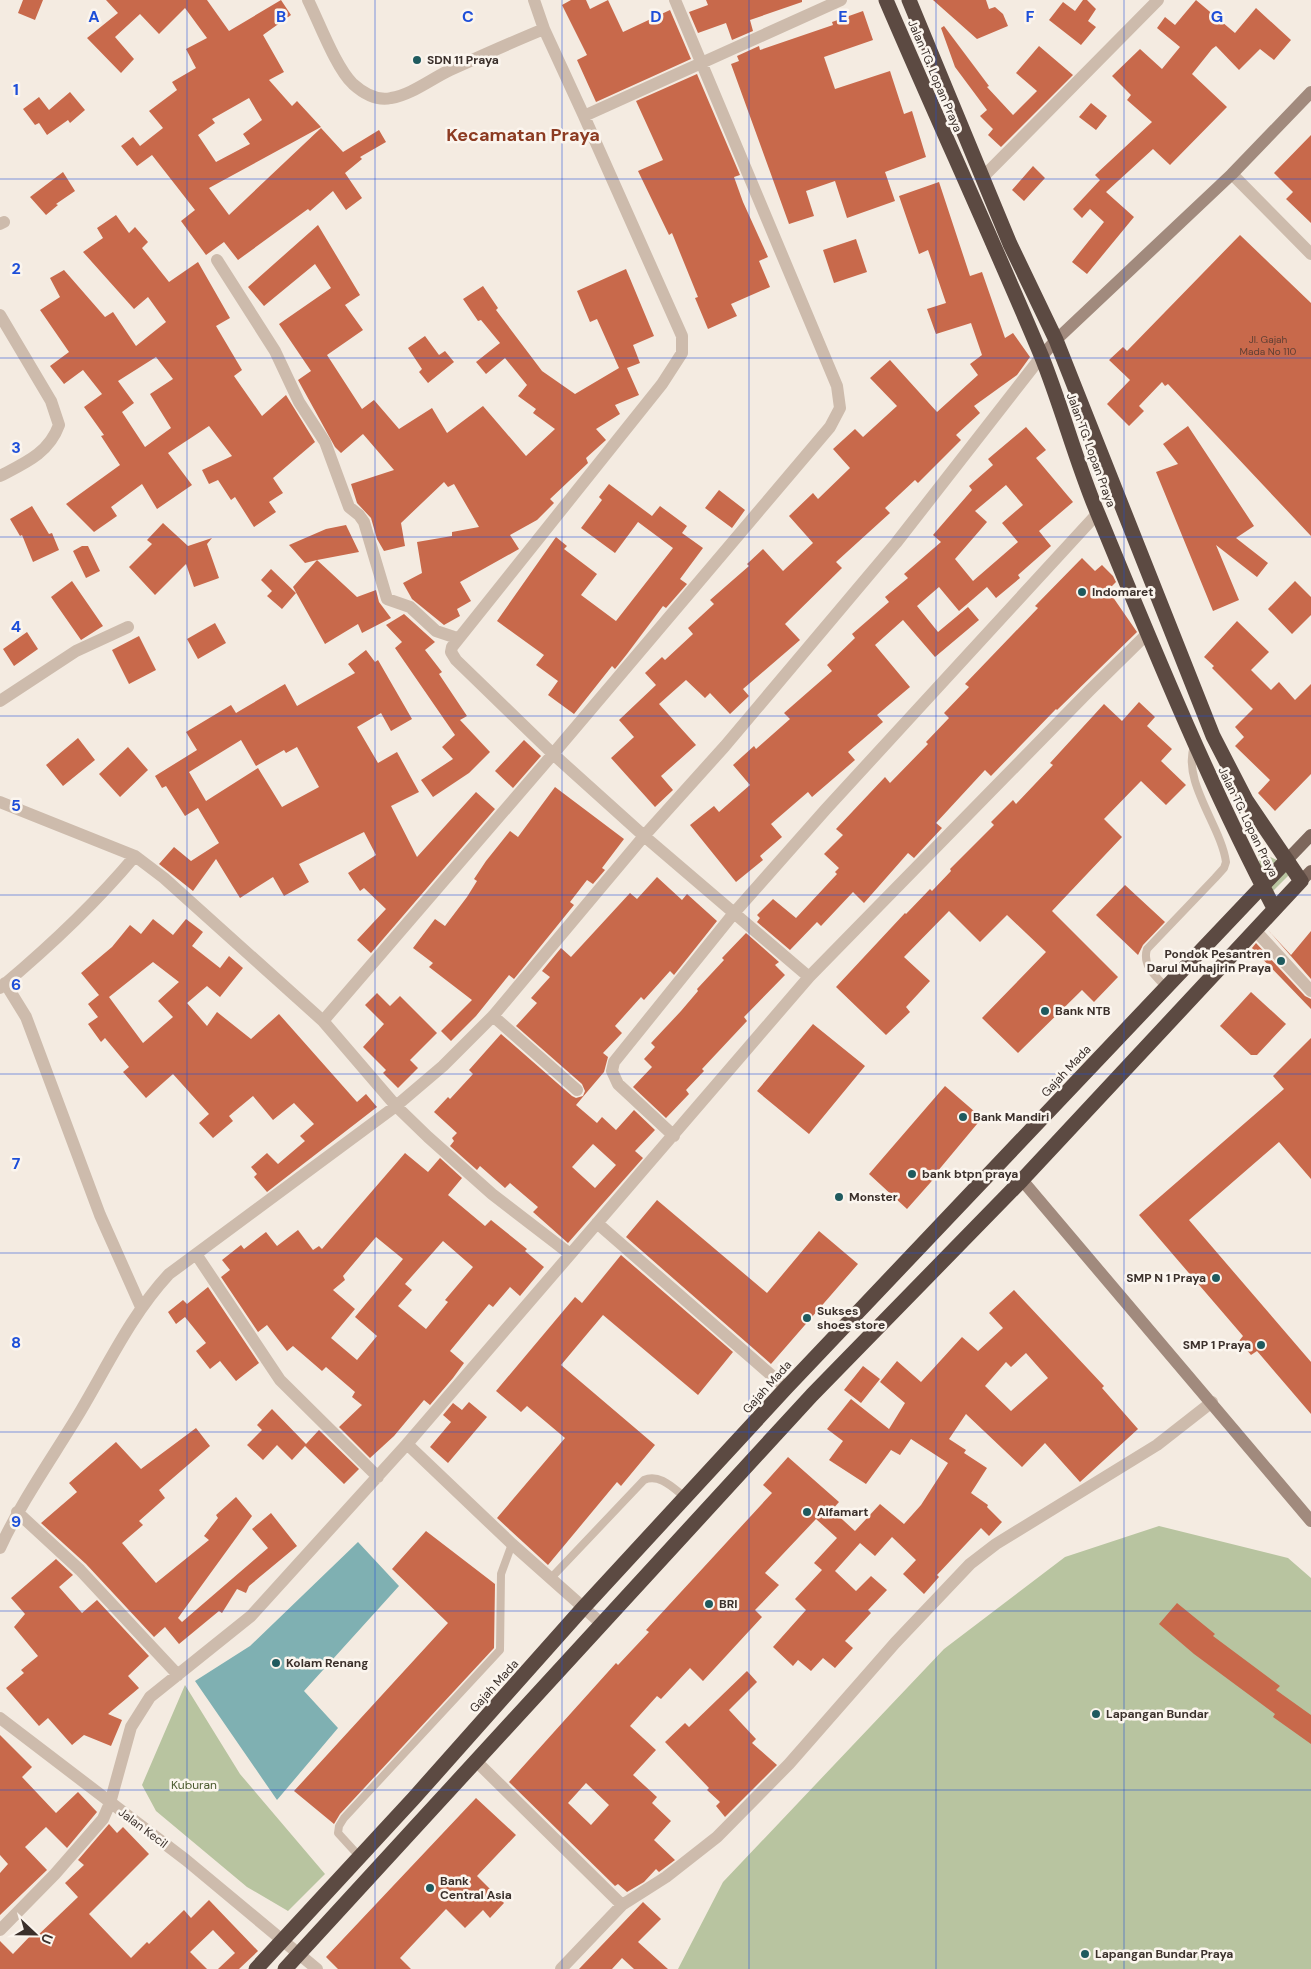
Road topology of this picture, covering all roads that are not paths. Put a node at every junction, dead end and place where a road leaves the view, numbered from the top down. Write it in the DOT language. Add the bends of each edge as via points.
graph roads {
  1 [pos="308,0"];
  2 [pos="534,0"];
  3 [pos="675,0"];
  4 [pos="841,0"];
  5 [pos="886,0"];
  6 [pos="909,0"];
  7 [pos="1158,0"];
  8 [pos="544,29"];
  9 [pos="701,63"];
  10 [pos="1311,92"];
  11 [pos="584,116"];
  12 [pos="1232,174"];
  13 [pos="983,177"];
  14 [pos="1311,254"];
  15 [pos="217,260"];
  16 [pos="0,315"];
  17 [pos="1056,340"];
  18 [pos="1041,357"];
  19 [pos="0,476"];
  20 [pos="1098,514"];
  21 [pos="128,627"];
  22 [pos="1146,635"];
  23 [pos="457,638"];
  24 [pos="0,700"];
  25 [pos="1195,744"];
  26 [pos="553,754"];
  27 [pos="0,802"];
  28 [pos="1311,835"];
  29 [pos="644,836"];
  30 [pos="135,856"];
  31 [pos="1287,860"];
  32 [pos="1306,876"];
  33 [pos="1262,886"];
  34 [pos="1274,908"];
  35 [pos="734,913"];
  36 [pos="1255,930"];
  37 [pos="809,977"];
  38 [pos="3,986"];
  39 [pos="1165,986"];
  40 [pos="1311,991"];
  41 [pos="493,1016"];
  42 [pos="324,1021"];
  43 [pos="577,1090"];
  44 [pos="396,1106"];
  45 [pos="674,1136"];
  46 [pos="1022,1180"];
  47 [pos="597,1223"];
  48 [pos="196,1254"];
  49 [pos="570,1254"];
  50 [pos="141,1307"];
  51 [pos="786,1388"];
  52 [pos="1212,1402"];
  53 [pos="407,1444"];
  54 [pos="378,1477"];
  55 [pos="686,1498"];
  56 [pos="17,1512"];
  57 [pos="1311,1520"];
  58 [pos="512,1544"];
  59 [pos="0,1548"];
  60 [pos="550,1578"];
  61 [pos="583,1608"];
  62 [pos="602,1624"];
  63 [pos="178,1675"];
  64 [pos="0,1718"];
  65 [pos="477,1762"];
  66 [pos="110,1803"];
  67 [pos="359,1856"];
  68 [pos="622,1905"];
  69 [pos="0,1930"];
  70 [pos="284,1940"];
  71 [pos="301,1953"];
  72 [pos="256,1969"];
  73 [pos="285,1969"];
  74 [pos="317,1969"];
  75 [pos="561,1969"];
  1 -- 8 [label="street" via="353,84 366,94 381,99 409,91"];
  2 -- 8 [label="street"];
  3 -- 9 [label="street"];
  4 -- 9 [label="street"];
  5 -- 18 [label="highway, Jalan TG. Lopan Praya"];
  6 -- 13 [label="highway, Jalan TG. Lopan Praya"];
  7 -- 13 [label="street"];
  8 -- 11 [label="street"];
  9 -- 11 [label="street"];
  9 -- 26 [label="street" via="824,352 837,386 840,408 830,427"];
  10 -- 12 [label="main road"];
  11 -- 23 [label="street" via="682,336 683,347 677,363 630,427"];
  12 -- 14 [label="street"];
  12 -- 17 [label="main road"];
  13 -- 17 [label="highway, Jalan TG. Lopan Praya" via="1010,244"];
  15 -- 23 [label="street" via="275,351 299,402 325,442 349,507 364,522 387,599 410,607 436,631"];
  16 -- 19 [label="street" via="51,401 59,425 46,448 32,460"];
  17 -- 18 [label="main road"];
  17 -- 31 [label="highway, Jalan TG. Lopan Praya" via="1213,736 1246,800"];
  18 -- 20 [label="highway, Jalan TG. Lopan Praya"];
  18 -- 29 [label="street" via="896,543 725,746"];
  20 -- 22 [label="highway, Jalan TG. Lopan Praya"];
  20 -- 35 [label="street" via="938,684"];
  21 -- 24 [label="street" via="76,651"];
  22 -- 25 [label="highway, Jalan TG. Lopan Praya"];
  22 -- 37 [label="street"];
  23 -- 26 [label="street" via="451,652 456,660"];
  25 -- 33 [label="highway, Jalan TG. Lopan Praya"];
  25 -- 39 [label="lane" via="1191,761 1195,779 1226,862 1215,878 1146,949 1148,968"];
  26 -- 29 [label="street"];
  26 -- 42 [label="street"];
  27 -- 30 [label="street"];
  28 -- 31 [label="main road, Gajah Mada"];
  29 -- 35 [label="street"];
  29 -- 41 [label="street"];
  30 -- 38 [label="street" via="96,901"];
  30 -- 42 [label="street"];
  31 -- 32 [label="highway, Jalan TG. Lopan Praya"];
  31 -- 33 [label="highway, Gajah Mada"];
  32 -- 34 [label="highway"];
  33 -- 34 [label="highway, Jalan TG. Lopan Praya"];
  33 -- 39 [label="highway, Gajah Mada"];
  34 -- 36 [label="highway"];
  35 -- 37 [label="street"];
  35 -- 45 [label="street" via="612,1066 618,1084"];
  36 -- 40 [label="street"];
  36 -- 46 [label="highway"];
  37 -- 45 [label="street"];
  38 -- 50 [label="street" via="26,1018 100,1215"];
  39 -- 51 [label="highway, Gajah Mada"];
  41 -- 43 [label="street"];
  41 -- 44 [label="street" via="443,1066"];
  42 -- 44 [label="street"];
  44 -- 48 [label="street"];
  44 -- 49 [label="street" via="492,1194"];
  45 -- 47 [label="street"];
  46 -- 52 [label="main road"];
  46 -- 62 [label="highway" via="812,1394"];
  47 -- 49 [label="street"];
  47 -- 51 [label="street"];
  48 -- 50 [label="street" via="169,1274"];
  48 -- 54 [label="street" via="280,1380"];
  49 -- 53 [label="street"];
  50 -- 56 [label="street"];
  51 -- 55 [label="highway, Gajah Mada"];
  52 -- 57 [label="main road"];
  52 -- 68 [label="street" via="1157,1445 996,1544 970,1564 789,1764 718,1837"];
  53 -- 54 [label="street"];
  53 -- 58 [label="street"];
  54 -- 63 [label="street" via="251,1616"];
  55 -- 60 [label="lane" via="661,1480 644,1480"];
  55 -- 61 [label="highway, Gajah Mada"];
  56 -- 59 [label="street"];
  56 -- 63 [label="street" via="80,1570"];
  58 -- 60 [label="street"];
  58 -- 67 [label="lane" via="501,1574 500,1650 344,1818 337,1830 339,1836"];
  60 -- 61 [label="street"];
  61 -- 62 [label="street"];
  61 -- 67 [label="highway, Gajah Mada"];
  62 -- 65 [label="highway"];
  63 -- 66 [label="street" via="150,1697 138,1714 124,1746"];
  64 -- 66 [label="street, Jalan Kecil"];
  65 -- 68 [label="street"];
  65 -- 71 [label="highway"];
  66 -- 69 [label="street" via="92,1834"];
  66 -- 70 [label="street, Jalan Kecil"];
  67 -- 70 [label="highway, Gajah Mada"];
  68 -- 75 [label="street"];
  70 -- 71 [label="street, Jalan Kecil"];
  70 -- 72 [label="highway, Gajah Mada"];
  71 -- 73 [label="highway"];
  71 -- 74 [label="street, Jalan Kecil"];
}
